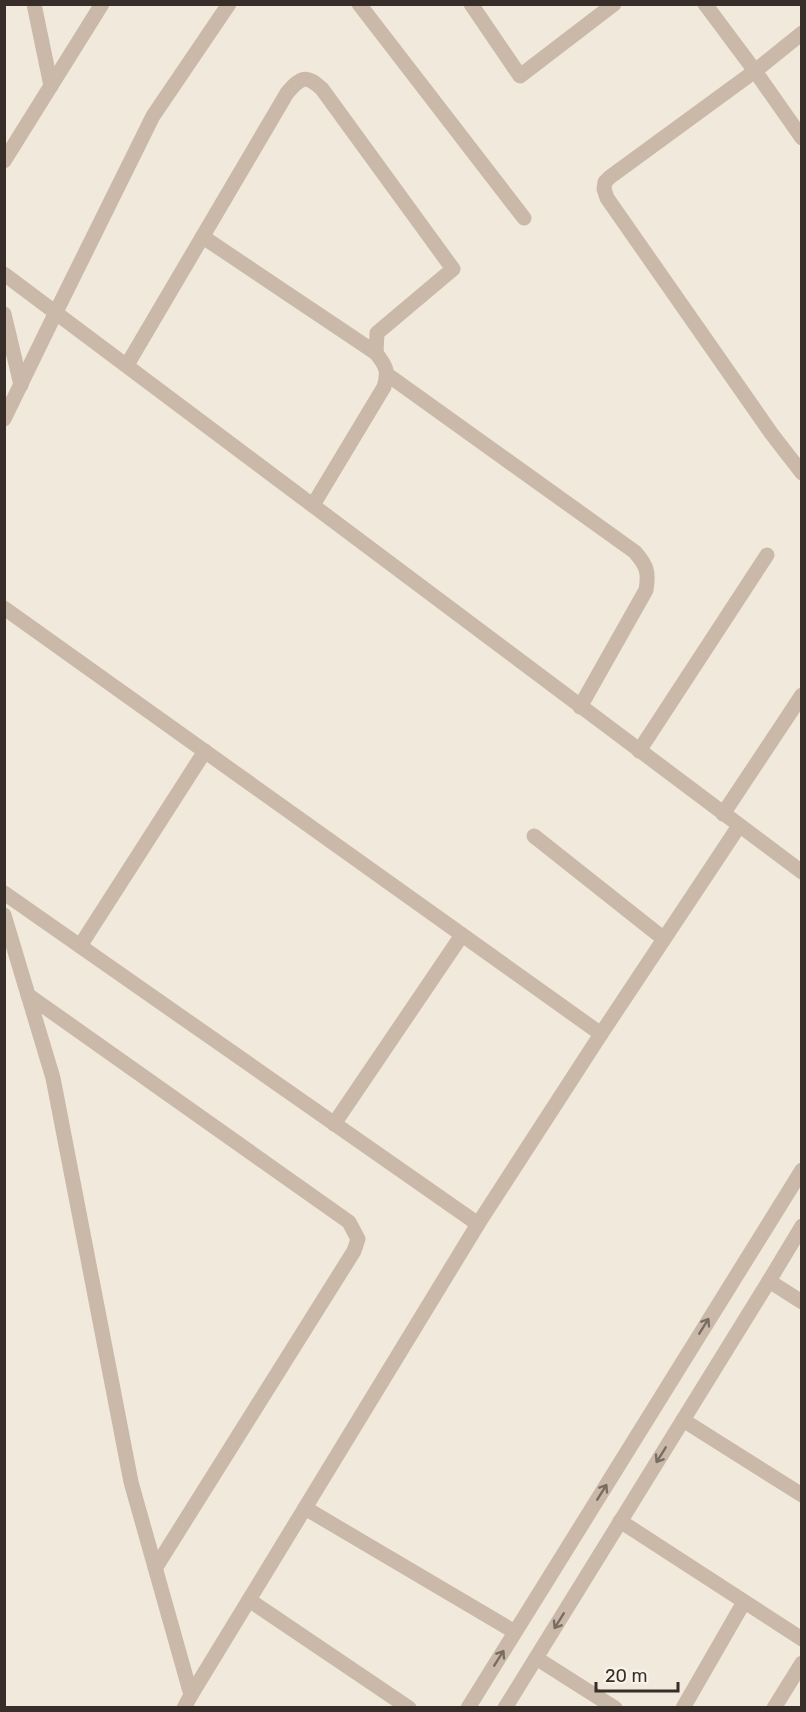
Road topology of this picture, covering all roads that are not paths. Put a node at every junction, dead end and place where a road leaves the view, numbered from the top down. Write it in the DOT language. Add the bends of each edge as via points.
graph roads {
  1 [pos="34,4"];
  2 [pos="102,4"];
  3 [pos="229,4"];
  4 [pos="359,4"];
  5 [pos="471,4"];
  6 [pos="614,4"];
  7 [pos="705,4"];
  8 [pos="801,33"];
  9 [pos="754,70"];
  10 [pos="51,86"];
  11 [pos="801,138"];
  12 [pos="4,161"];
  13 [pos="524,218"];
  14 [pos="203,237"];
  15 [pos="4,274"];
  16 [pos="56,312"];
  17 [pos="4,314"];
  18 [pos="376,353"];
  19 [pos="127,366"];
  20 [pos="388,375"];
  21 [pos="21,385"];
  22 [pos="4,419"];
  23 [pos="801,473"];
  24 [pos="313,505"];
  25 [pos="767,555"];
  26 [pos="4,608"];
  27 [pos="801,695"];
  28 [pos="580,707"];
  29 [pos="639,751"];
  30 [pos="205,752"];
  31 [pos="723,814"];
  32 [pos="739,826"];
  33 [pos="534,836"];
  34 [pos="801,872"];
  35 [pos="4,893"];
  36 [pos="4,915"];
  37 [pos="462,935"];
  38 [pos="664,939"];
  39 [pos="80,946"];
  40 [pos="28,995"];
  41 [pos="601,1034"];
  42 [pos="334,1124"];
  43 [pos="801,1170"];
  44 [pos="478,1224"];
  45 [pos="801,1226"];
  46 [pos="769,1281"];
  47 [pos="801,1302"];
  48 [pos="683,1420"];
  49 [pos="801,1495"];
  50 [pos="305,1508"];
  51 [pos="620,1521"];
  52 [pos="156,1567"];
  53 [pos="249,1600"];
  54 [pos="744,1602"];
  55 [pos="515,1632"];
  56 [pos="801,1639"];
  57 [pos="536,1658"];
  58 [pos="801,1663"];
  59 [pos="188,1701"];
  60 [pos="409,1707"];
  61 [pos="468,1707"];
  62 [pos="505,1707"];
  63 [pos="615,1707"];
  64 [pos="684,1707"];
  65 [pos="774,1707"];
  1 -- 10 [label="street"];
  2 -- 10 [label="street"];
  3 -- 16 [label="street" via="153,116"];
  4 -- 13 [label="street"];
  5 -- 6 [label="street" via="520,76"];
  7 -- 9 [label="street"];
  8 -- 9 [label="street"];
  9 -- 11 [label="street"];
  9 -- 23 [label="street" via="631,160 605,182 603,189"];
  10 -- 12 [label="street"];
  14 -- 18 [label="street"];
  14 -- 18 [label="street" via="287,93 296,83 313,80 453,269 377,333"];
  14 -- 19 [label="street"];
  15 -- 16 [label="street"];
  16 -- 19 [label="street"];
  16 -- 21 [label="street"];
  17 -- 21 [label="street"];
  18 -- 20 [label="street"];
  19 -- 24 [label="street"];
  20 -- 24 [label="street"];
  20 -- 28 [label="street" via="635,552 644,563 649,576 646,590"];
  21 -- 22 [label="street"];
  24 -- 28 [label="street"];
  25 -- 29 [label="street"];
  26 -- 30 [label="street"];
  27 -- 31 [label="street"];
  28 -- 29 [label="street"];
  29 -- 31 [label="street"];
  30 -- 37 [label="street"];
  30 -- 39 [label="street"];
  31 -- 32 [label="street"];
  32 -- 34 [label="street"];
  32 -- 38 [label="street"];
  33 -- 38 [label="street"];
  35 -- 39 [label="street"];
  36 -- 40 [label="street"];
  37 -- 41 [label="street"];
  37 -- 42 [label="street"];
  38 -- 41 [label="street"];
  39 -- 42 [label="street"];
  40 -- 52 [label="street" via="53,1078 132,1482"];
  40 -- 52 [label="street" via="349,1222 358,1239"];
  41 -- 44 [label="street"];
  42 -- 44 [label="street"];
  55 -- 43 [label="street, one-way"];
  44 -- 50 [label="street"];
  45 -- 46 [label="street"];
  46 -- 47 [label="street"];
  46 -- 48 [label="street"];
  48 -- 49 [label="street"];
  48 -- 51 [label="street, one-way"];
  50 -- 53 [label="street"];
  50 -- 55 [label="street"];
  51 -- 54 [label="street"];
  51 -- 57 [label="street, one-way"];
  52 -- 59 [label="street"];
  53 -- 59 [label="street"];
  53 -- 60 [label="street"];
  54 -- 56 [label="street"];
  54 -- 64 [label="street"];
  61 -- 55 [label="street, one-way"];
  57 -- 62 [label="street"];
  57 -- 63 [label="street"];
  58 -- 65 [label="street"];
}
